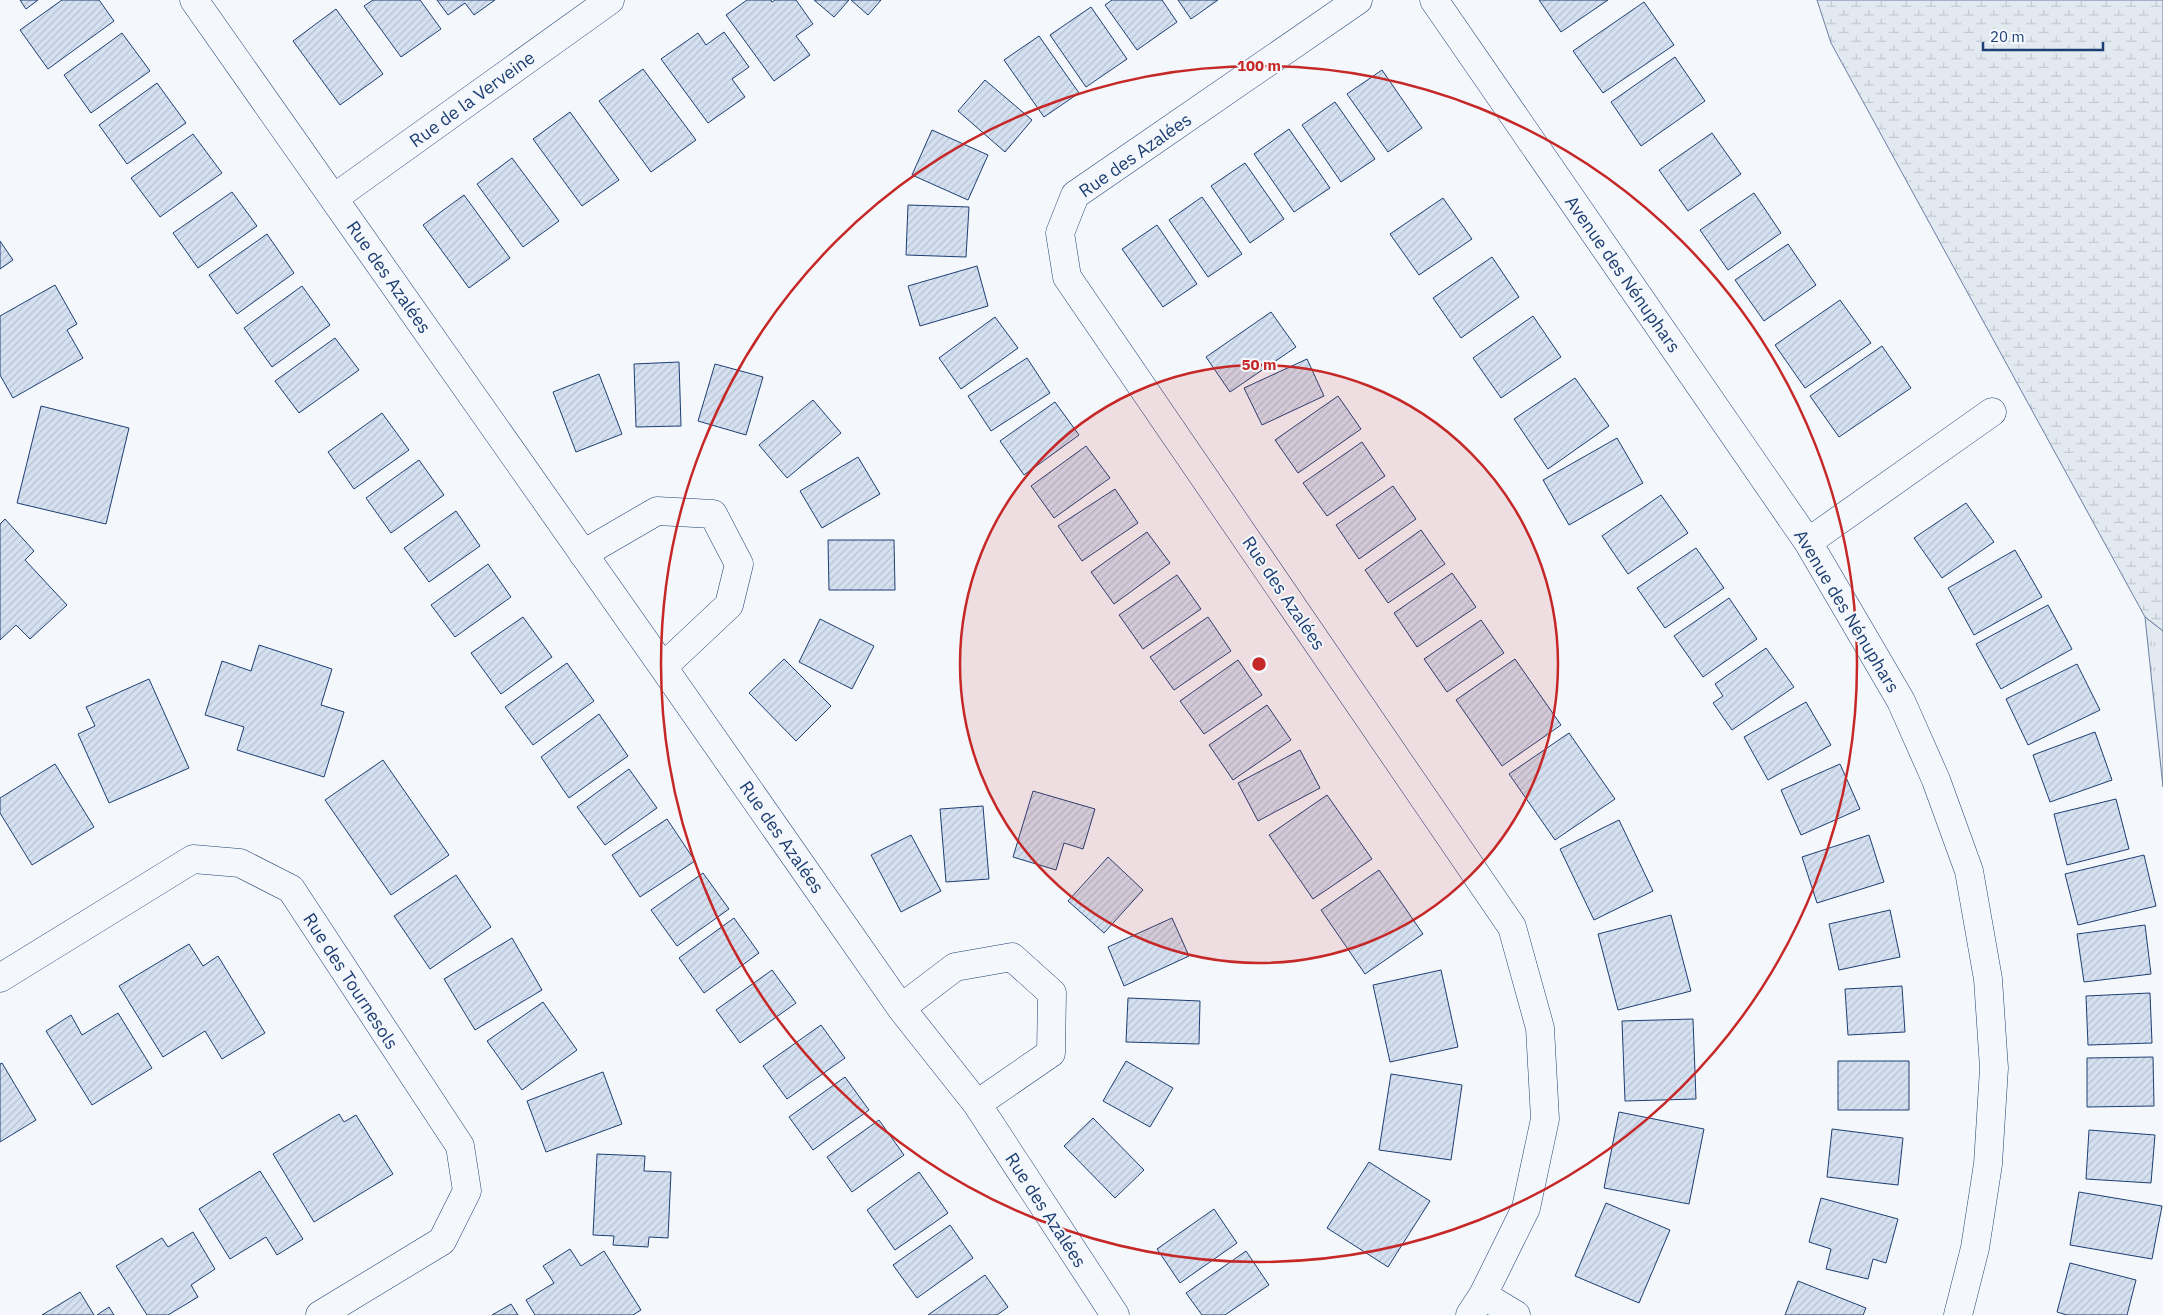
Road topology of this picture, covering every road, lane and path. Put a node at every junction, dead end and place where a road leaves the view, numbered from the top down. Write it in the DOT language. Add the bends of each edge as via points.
graph roads {
  1 [pos="194,0"];
  2 [pos="610,0"];
  3 [pos="1358,0"];
  4 [pos="1434,0"];
  5 [pos="334,198"];
  6 [pos="1992,412"];
  7 [pos="1808,542"];
  8 [pos="582,554"];
  9 [pos="663,667"];
  10 [pos="0,978"];
  11 [pos="901,1008"];
  12 [pos="977,1104"];
  13 [pos="1477,1305"];
  14 [pos="320,1315"];
  15 [pos="1115,1315"];
  16 [pos="1516,1315"];
  17 [pos="1958,1315"];
  1 -- 5 [label="street, Rue des Azalées"];
  2 -- 5 [label="street, Rue de la Verveine"];
  3 -- 13 [label="street, Rue des Azalées" via="1075,195 1060,233 1067,277 1512,927 1540,1028 1545,1119 1526,1208"];
  4 -- 7 [label="street, Avenue des Nénuphars"];
  5 -- 8 [label="street, Rue des Azalées"];
  6 -- 7 [label="street"];
  7 -- 17 [label="street, Avenue des Nénuphars" via="1902,701 1936,780 1969,871 1988,979 1994,1068 1988,1164 1975,1248"];
  8 -- 9 [label="street, Rue des Azalées"];
  8 -- 9 [label="street" via="657,511 713,514 740,564 729,605"];
  9 -- 11 [label="street, Rue des Azalées"];
  10 -- 14 [label="street, Rue des Tournesols" via="194,859 240,863 291,889 460,1146 467,1191 442,1241"];
  11 -- 12 [label="street, Rue des Azalées"];
  11 -- 12 [label="street" via="955,967 1012,957 1052,993 1051,1053"];
  12 -- 15 [label="street, Rue des Azalées"];
  13 -- 16 [label="street"];
}
